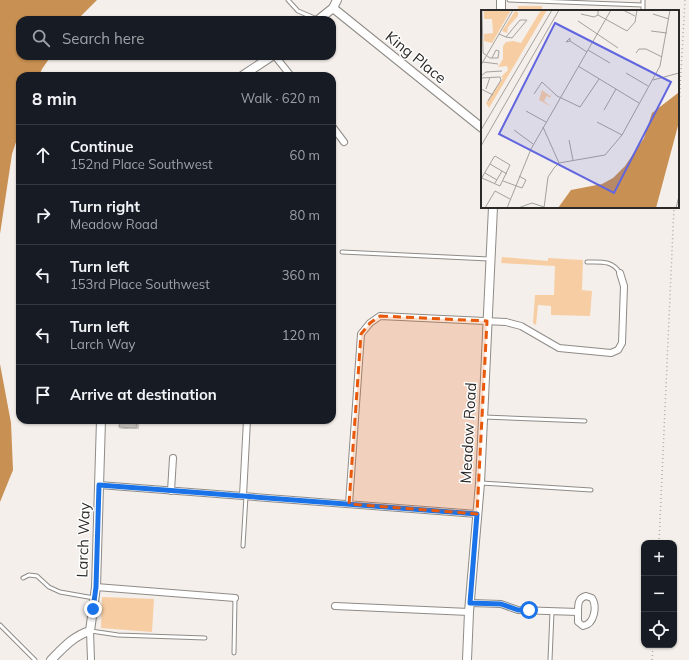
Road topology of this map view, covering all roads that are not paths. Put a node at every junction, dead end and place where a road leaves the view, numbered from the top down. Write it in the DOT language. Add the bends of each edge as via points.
graph roads {
  1 [pos="288,0"];
  2 [pos="509,0"];
  3 [pos="643,0"];
  4 [pos="335,4"];
  5 [pos="643,5"];
  6 [pos="643,10"];
  7 [pos="309,16"];
  8 [pos="322,16"];
  9 [pos="268,60"];
  10 [pos="277,60"];
  11 [pos="248,72"];
  12 [pos="288,72"];
  13 [pos="481,127"];
  14 [pos="336,131"];
  15 [pos="344,142"];
  16 [pos="493,208"];
  17 [pos="342,252"];
  18 [pos="489,259"];
  19 [pos="587,262"];
  20 [pos="620,274"];
  21 [pos="487,321"];
  22 [pos="483,417"];
  23 [pos="584,421"];
  24 [pos="101,424"];
  25 [pos="247,424"];
  26 [pos="173,458"];
  27 [pos="480,483"];
  28 [pos="99,485"];
  29 [pos="591,490"];
  30 [pos="171,491"];
  31 [pos="245,496"];
  32 [pos="349,504"];
  33 [pos="477,514"];
  34 [pos="243,546"];
  35 [pos="23,578"];
  36 [pos="96,587"];
  37 [pos="94,598"];
  38 [pos="235,598"];
  39 [pos="470,603"];
  40 [pos="335,606"];
  41 [pos="552,610"];
  42 [pos="469,612"];
  43 [pos="578,612"];
  44 [pos="0,625"];
  45 [pos="90,631"];
  46 [pos="205,638"];
  47 [pos="234,653"];
  48 [pos="35,660"];
  49 [pos="50,660"];
  50 [pos="91,660"];
  51 [pos="467,660"];
  52 [pos="550,660"];
  1 -- 7 [label="lane" via="298,11"];
  2 -- 5 [label="lane"];
  3 -- 5 [label="lane"];
  4 -- 8 [label="street"];
  4 -- 13 [label="street, King Place"];
  5 -- 6 [label="lane"];
  9 -- 11 [label="street"];
  10 -- 12 [label="street"];
  14 -- 15 [label="street"];
  16 -- 18 [label="street, Meadow Road"];
  17 -- 18 [label="lane"];
  18 -- 21 [label="street, Meadow Road"];
  19 -- 20 [label="lane" via="610,263 615,265"];
  20 -- 21 [label="street" via="624,286 622,343 618,350 611,353 568,350 551,344 518,324"];
  21 -- 22 [label="street, Meadow Road"];
  21 -- 32 [label="street" via="380,316 361,334"];
  22 -- 23 [label="lane"];
  22 -- 27 [label="street, Meadow Road"];
  24 -- 28 [label="street, Larch Way"];
  25 -- 31 [label="street"];
  26 -- 30 [label="street"];
  27 -- 29 [label="lane"];
  27 -- 33 [label="street, Meadow Road"];
  28 -- 30 [label="street"];
  28 -- 36 [label="street, Larch Way"];
  30 -- 31 [label="street"];
  31 -- 32 [label="street"];
  31 -- 34 [label="lane"];
  32 -- 33 [label="street"];
  33 -- 39 [label="street, Meadow Road"];
  35 -- 37 [label="lane" via="29,575 38,576 60,592"];
  36 -- 37 [label="street, Larch Way"];
  36 -- 38 [label="street"];
  37 -- 45 [label="street, Larch Way"];
  38 -- 47 [label="lane"];
  39 -- 41 [label="street" via="501,604 518,610"];
  39 -- 42 [label="street, Meadow Road"];
  40 -- 42 [label="street"];
  41 -- 43 [label="street"];
  41 -- 52 [label="lane"];
  42 -- 51 [label="street, Meadow Road"];
  43 -- 43 [label="street" via="579,624 586,626 591,622 594,603 592,598 582,598 578,602"];
  44 -- 48 [label="lane"];
  45 -- 46 [label="lane" via="118,635"];
  45 -- 49 [label="street" via="70,640"];
  45 -- 50 [label="street, Larch Way"];
}
